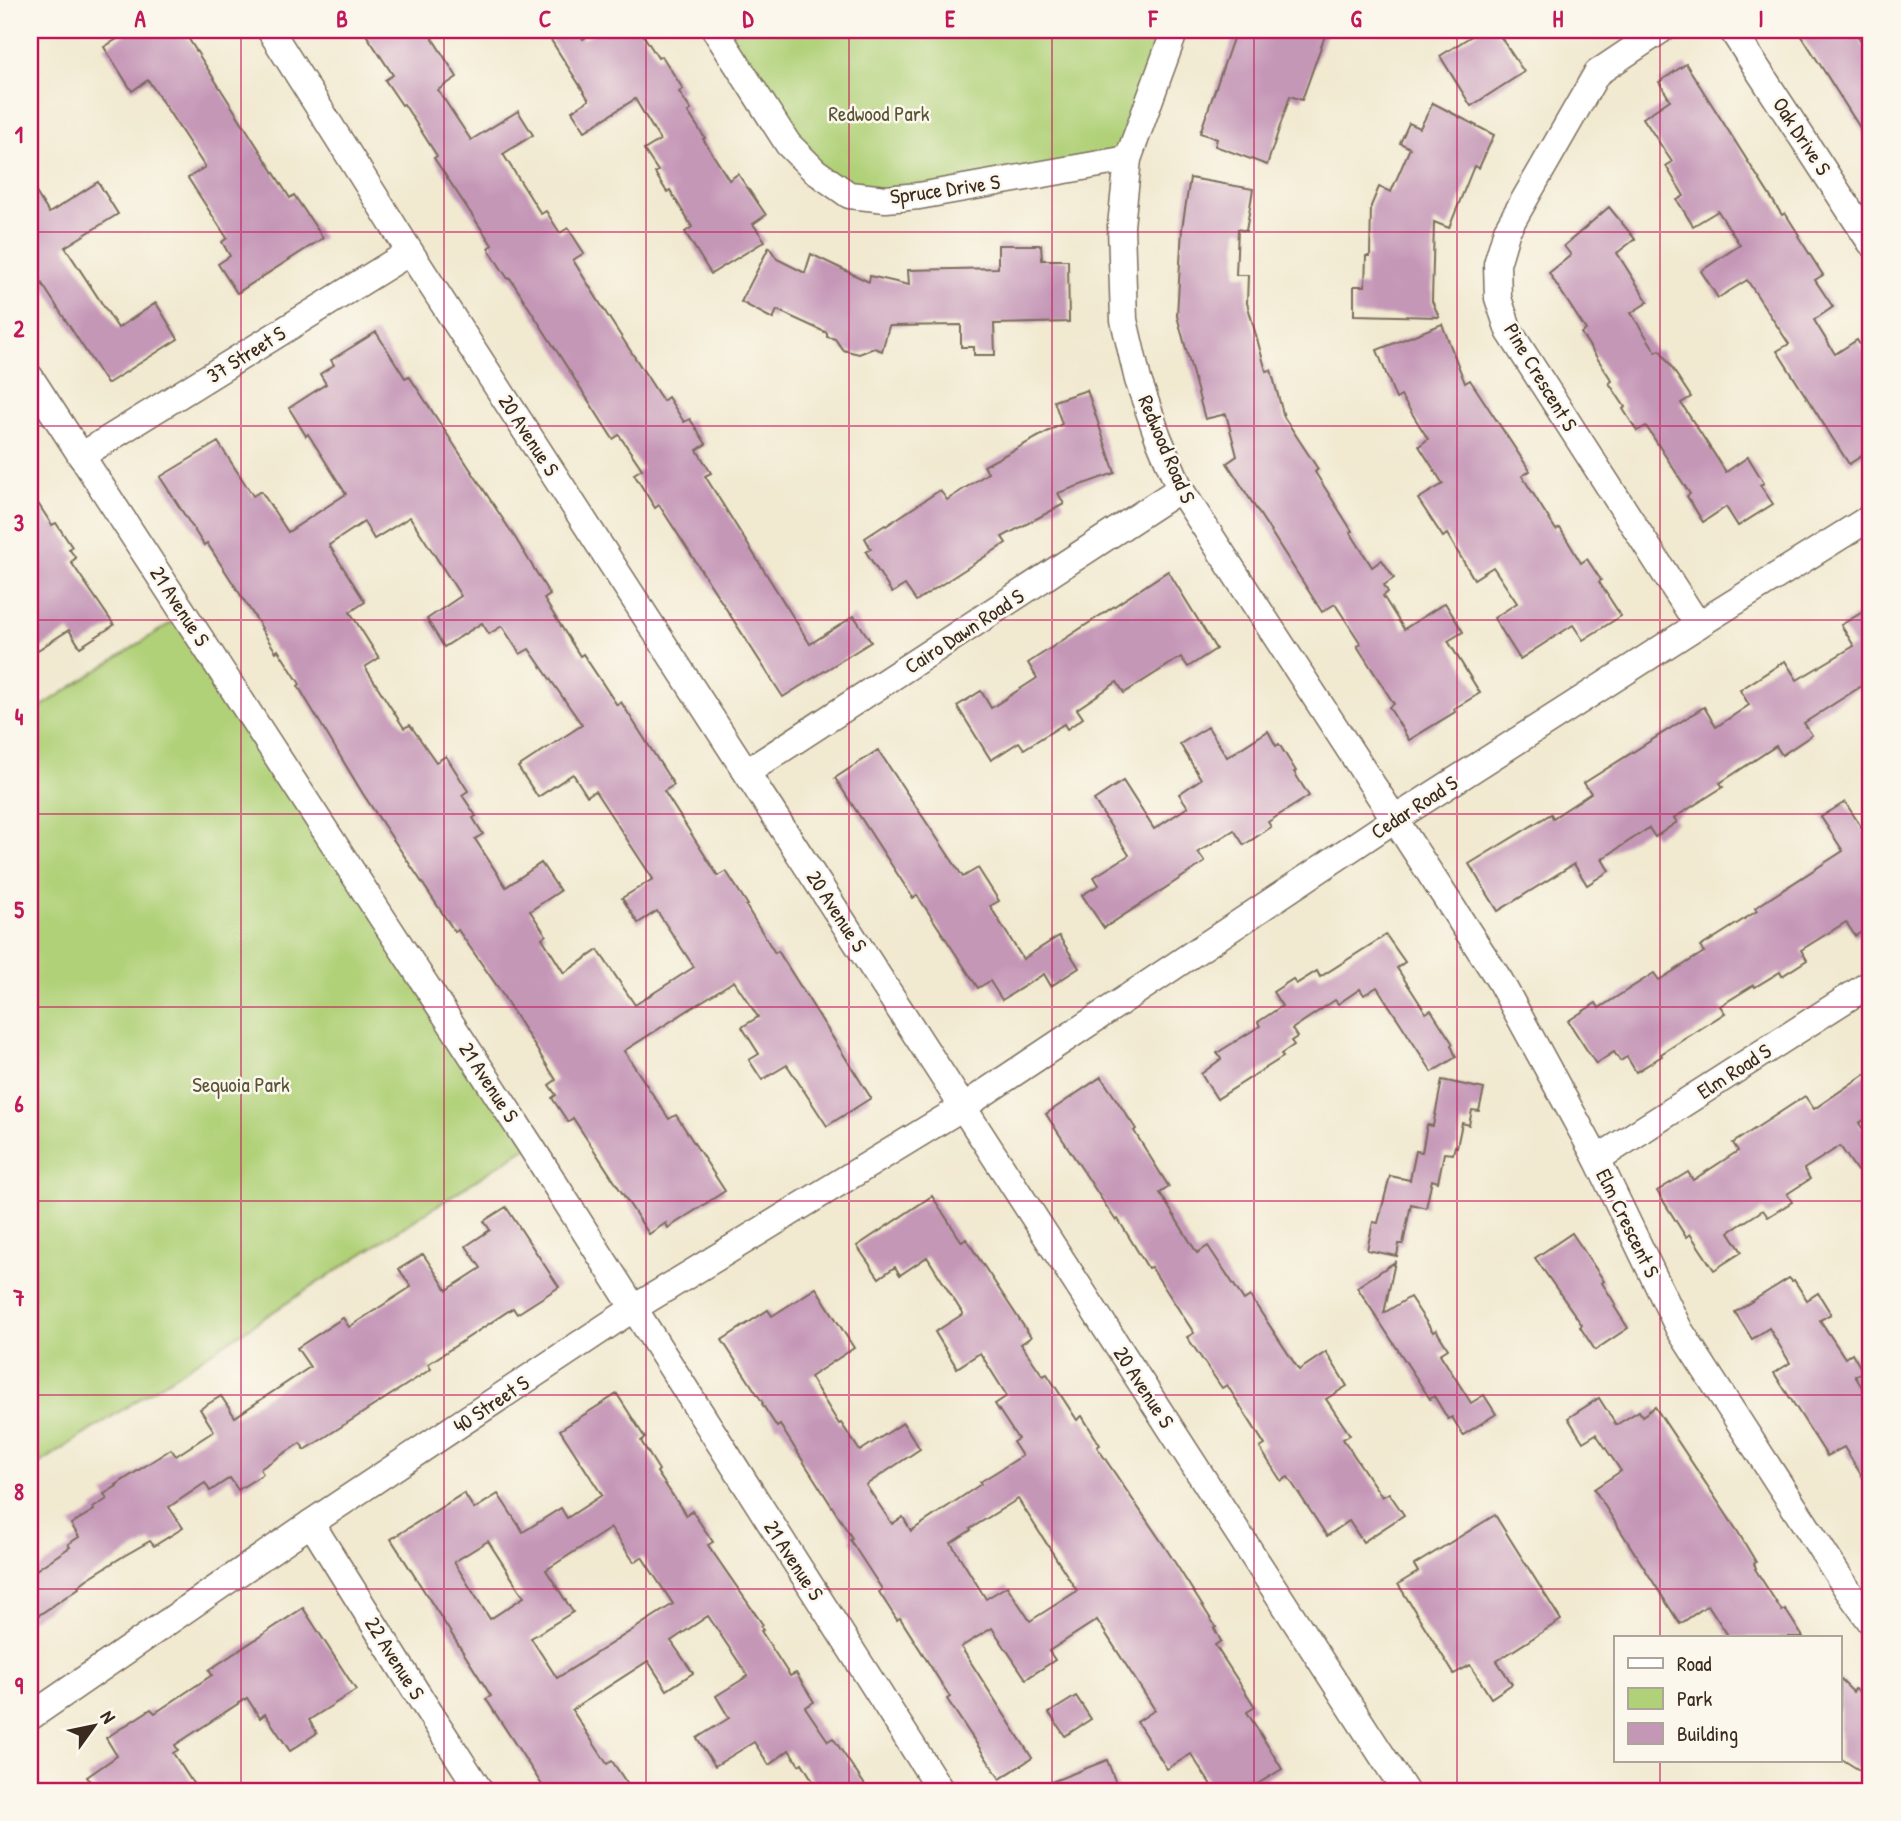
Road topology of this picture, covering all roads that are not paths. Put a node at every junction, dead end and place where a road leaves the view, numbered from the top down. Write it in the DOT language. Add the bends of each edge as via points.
graph roads {
  1 [pos="270,30"];
  2 [pos="715,30"];
  3 [pos="1175,30"];
  4 [pos="1661,30"];
  5 [pos="1732,30"];
  6 [pos="1128,159"];
  7 [pos="1871,243"];
  8 [pos="410,252"];
  9 [pos="30,377"];
  10 [pos="81,456"];
  11 [pos="1180,489"];
  12 [pos="1871,517"];
  13 [pos="1698,625"];
  14 [pos="747,772"];
  15 [pos="1395,819"];
  16 [pos="1871,984"];
  17 [pos="963,1107"];
  18 [pos="1597,1159"];
  19 [pos="634,1308"];
  20 [pos="311,1523"];
  21 [pos="1871,1622"];
  22 [pos="30,1717"];
  23 [pos="480,1791"];
  24 [pos="941,1791"];
  25 [pos="1405,1791"];
  1 -- 8 [label="street, 20 Avenue S"];
  2 -- 6 [label="street, Spruce Drive S" via="788,144 849,195 919,196"];
  3 -- 6 [label="street, Redwood Road S"];
  4 -- 13 [label="street, Pine Crescent S" via="1597,73 1507,230 1497,264 1498,298 1509,331"];
  5 -- 7 [label="street, Oak Drive S"];
  6 -- 11 [label="street, Redwood Road S" via="1121,226 1124,320 1138,380"];
  8 -- 10 [label="street, 37 Street S"];
  8 -- 14 [label="street, 20 Avenue S"];
  9 -- 10 [label="street, 21 Avenue S"];
  10 -- 19 [label="street, 21 Avenue S"];
  11 -- 14 [label="street, Cairo Dawn Road S"];
  11 -- 15 [label="street, Redwood Road S"];
  12 -- 13 [label="street, Cedar Road S"];
  13 -- 15 [label="street, Cedar Road S"];
  14 -- 17 [label="street, 20 Avenue S"];
  15 -- 17 [label="street, Cedar Road S"];
  15 -- 18 [label="street, Elm Crescent S" via="1500,981"];
  16 -- 18 [label="street, Elm Road S"];
  17 -- 19 [label="street, 40 Street S"];
  17 -- 25 [label="street, 20 Avenue S"];
  18 -- 21 [label="street, Elm Crescent S" via="1679,1329"];
  19 -- 20 [label="street, 40 Street S"];
  19 -- 24 [label="street, 21 Avenue S"];
  20 -- 22 [label="street, 40 Street S"];
  20 -- 23 [label="street, 22 Avenue S"];
}
